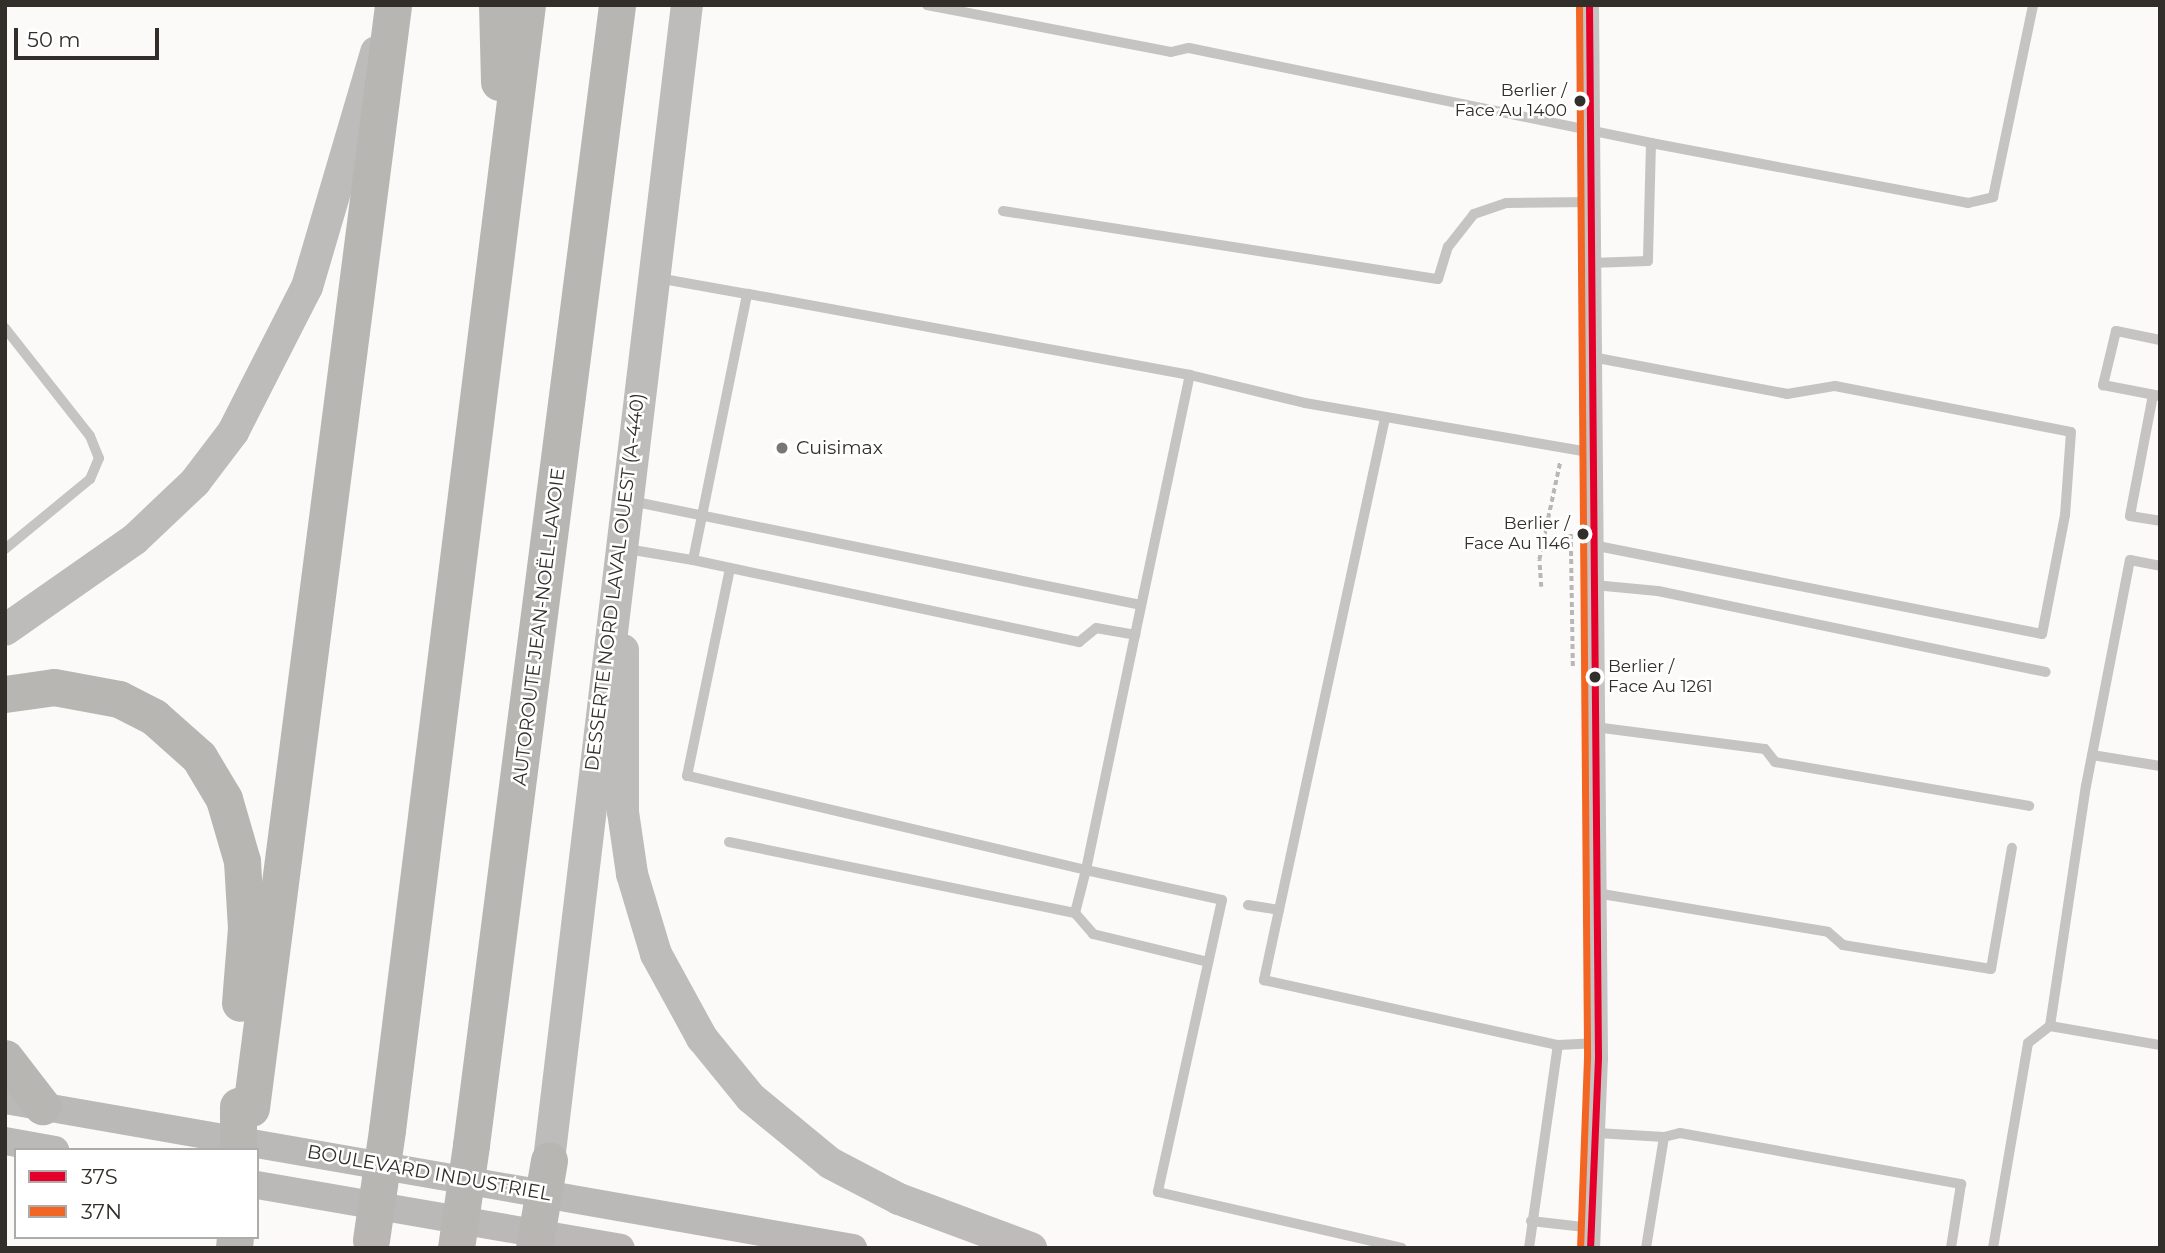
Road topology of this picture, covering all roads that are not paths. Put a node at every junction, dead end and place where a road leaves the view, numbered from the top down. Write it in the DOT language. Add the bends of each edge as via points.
graph roads {
  1 [pos="391,5"];
  2 [pos="497,5"];
  3 [pos="527,5"];
  4 [pos="617,5"];
  5 [pos="687,5"];
  6 [pos="927,5"];
  7 [pos="1589,5"];
  8 [pos="2033,5"];
  9 [pos="1591,131"];
  10 [pos="1651,143"];
  11 [pos="1591,202"];
  12 [pos="502,206"];
  13 [pos="1003,211"];
  14 [pos="1591,263"];
  15 [pos="653,277"];
  16 [pos="747,294"];
  17 [pos="5,328"];
  18 [pos="2160,340"];
  19 [pos="1592,357"];
  20 [pos="1190,375"];
  21 [pos="2156,396"];
  22 [pos="1385,418"];
  23 [pos="1593,453"];
  24 [pos="702,514"];
  25 [pos="2160,521"];
  26 [pos="623,530"];
  27 [pos="1594,545"];
  28 [pos="5,550"];
  29 [pos="693,561"];
  30 [pos="2160,566"];
  31 [pos="730,568"];
  32 [pos="1594,585"];
  33 [pos="1141,605"];
  34 [pos="5,630"];
  35 [pos="1135,635"];
  36 [pos="2046,672"];
  37 [pos="5,694"];
  38 [pos="1595,727"];
  39 [pos="2092,755"];
  40 [pos="2160,766"];
  41 [pos="2029,806"];
  42 [pos="729,842"];
  43 [pos="2012,848"];
  44 [pos="1086,870"];
  45 [pos="1596,893"];
  46 [pos="1248,905"];
  47 [pos="1279,910"];
  48 [pos="1075,913"];
  49 [pos="1208,962"];
  50 [pos="2050,1026"];
  51 [pos="1598,1043"];
  52 [pos="1558,1045"];
  53 [pos="2160,1045"];
  54 [pos="5,1058"];
  55 [pos="5,1100"];
  56 [pos="42,1106"];
  57 [pos="244,1107"];
  58 [pos="1597,1133"];
  59 [pos="1664,1137"];
  60 [pos="5,1141"];
  61 [pos="44,1148"];
  62 [pos="238,1148"];
  63 [pos="246,1148"];
  64 [pos="549,1160"];
  65 [pos="259,1185"];
  66 [pos="1531,1221"];
  67 [pos="1592,1228"];
  68 [pos="370,1244"];
  69 [pos="456,1248"];
  70 [pos="534,1248"];
  71 [pos="621,1248"];
  72 [pos="853,1248"];
  73 [pos="1031,1248"];
  74 [pos="1402,1248"];
  75 [pos="1529,1248"];
  76 [pos="1590,1248"];
  77 [pos="1646,1248"];
  78 [pos="1951,1248"];
  79 [pos="1993,1248"];
  1 -- 34 [label="main road" via="307,287 250,405 171,507"];
  1 -- 57 [label="highway"];
  2 -- 12 [label="highway"];
  3 -- 12 [label="highway"];
  4 -- 69 [label="highway, AUTOROUTE JEAN-NOËL-LAVOIE, bridge"];
  5 -- 15 [label="main road, DESSERTE NORD LAVAL OUEST (A-440)"];
  6 -- 9 [label="lane" via="1171,52 1189,48"];
  7 -- 9 [label="street"];
  8 -- 10 [label="lane" via="1993,197 1968,203"];
  9 -- 10 [label="lane"];
  9 -- 11 [label="street"];
  10 -- 14 [label="lane" via="1648,261"];
  11 -- 13 [label="lane" via="1506,203 1474,214 1448,247 1438,279"];
  11 -- 14 [label="street"];
  12 -- 68 [label="highway, bridge"];
  14 -- 19 [label="street"];
  15 -- 16 [label="lane"];
  15 -- 26 [label="main road, DESSERTE NORD LAVAL OUEST (A-440)"];
  16 -- 20 [label="lane"];
  16 -- 24 [label="lane"];
  17 -- 28 [label="lane" via="90,436 99,458 90,479"];
  18 -- 21 [label="lane" via="2116,331 2103,385"];
  19 -- 23 [label="street"];
  19 -- 27 [label="lane" via="1787,394 1835,386 2071,432 2065,514 2042,634"];
  20 -- 22 [label="lane"];
  20 -- 33 [label="lane"];
  21 -- 25 [label="lane" via="2130,516"];
  22 -- 23 [label="lane"];
  22 -- 47 [label="lane"];
  23 -- 27 [label="street"];
  24 -- 26 [label="lane"];
  24 -- 29 [label="lane"];
  24 -- 33 [label="lane"];
  26 -- 29 [label="lane"];
  26 -- 64 [label="main road, DESSERTE NORD LAVAL OUEST (A-440)"];
  26 -- 73 [label="main road" via="628,855 649,934 690,1019 751,1098 830,1163 899,1199"];
  27 -- 32 [label="street"];
  29 -- 31 [label="lane"];
  30 -- 39 [label="lane" via="2130,560"];
  31 -- 35 [label="lane" via="1079,642 1096,628"];
  31 -- 44 [label="lane" via="687,776"];
  32 -- 36 [label="lane" via="1658,591"];
  32 -- 38 [label="street"];
  33 -- 35 [label="lane"];
  35 -- 44 [label="lane"];
  37 -- 57 [label="highway" via="54,687 119,699 171,730 218,786 238,845 246,907"];
  38 -- 41 [label="lane" via="1765,749 1775,762"];
  38 -- 45 [label="street"];
  39 -- 40 [label="lane"];
  39 -- 50 [label="lane"];
  42 -- 48 [label="lane"];
  43 -- 45 [label="lane" via="1991,969 1843,945 1828,932"];
  44 -- 48 [label="lane"];
  44 -- 49 [label="lane" via="1222,900"];
  45 -- 51 [label="street"];
  46 -- 47 [label="lane"];
  47 -- 52 [label="lane" via="1264,980"];
  48 -- 49 [label="lane" via="1093,934"];
  49 -- 74 [label="lane" via="1158,1192"];
  50 -- 53 [label="lane"];
  50 -- 79 [label="lane" via="2028,1043"];
  51 -- 52 [label="lane"];
  51 -- 58 [label="street"];
  52 -- 66 [label="lane"];
  54 -- 56 [label="highway"];
  55 -- 56 [label="street, BOULEVARD INDUSTRIEL"];
  56 -- 72 [label="street, BOULEVARD INDUSTRIEL"];
  57 -- 62 [label="highway, bridge"];
  57 -- 63 [label="highway"];
  58 -- 59 [label="lane"];
  58 -- 67 [label="street"];
  59 -- 77 [label="lane"];
  59 -- 78 [label="lane" via="1680,1133 1961,1184"];
  60 -- 61 [label="street"];
  64 -- 70 [label="highway, bridge"];
  65 -- 71 [label="street"];
  66 -- 67 [label="lane"];
  66 -- 75 [label="lane"];
  67 -- 76 [label="street"];
}
